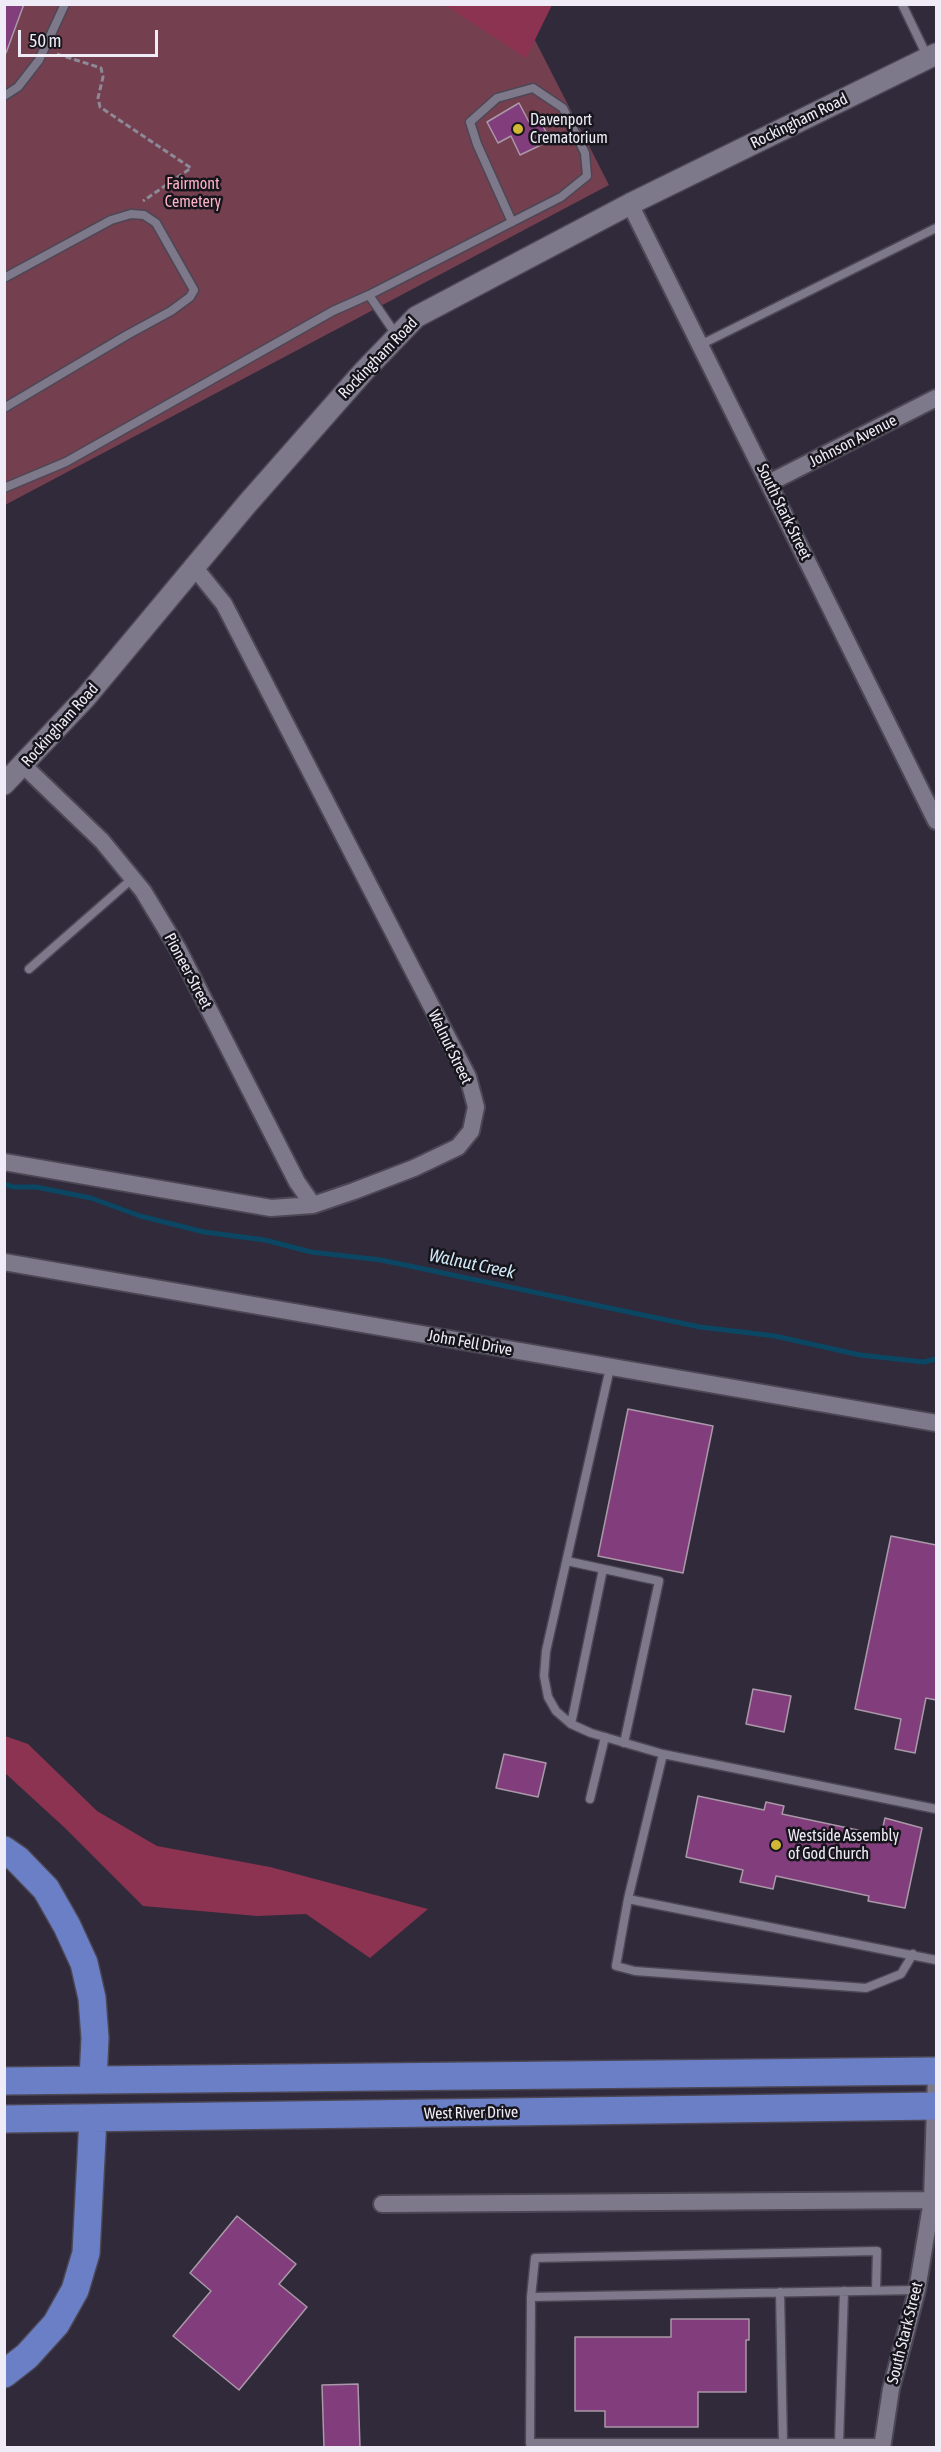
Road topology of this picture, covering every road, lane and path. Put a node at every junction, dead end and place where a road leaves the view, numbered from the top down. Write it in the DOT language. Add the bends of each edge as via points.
graph roads {
  1 [pos="64,4"];
  2 [pos="902,4"];
  3 [pos="43,50"];
  4 [pos="932,56"];
  5 [pos="4,96"];
  6 [pos="630,204"];
  7 [pos="131,214"];
  8 [pos="512,222"];
  9 [pos="936,228"];
  10 [pos="4,278"];
  11 [pos="369,296"];
  12 [pos="397,336"];
  13 [pos="700,345"];
  14 [pos="936,398"];
  15 [pos="4,408"];
  16 [pos="769,483"];
  17 [pos="4,488"];
  18 [pos="195,568"];
  19 [pos="23,765"];
  20 [pos="4,784"];
  21 [pos="936,821"];
  22 [pos="133,878"];
  23 [pos="29,969"];
  24 [pos="4,1162"];
  25 [pos="313,1204"];
  26 [pos="4,1262"];
  27 [pos="610,1368"];
  28 [pos="936,1423"];
  29 [pos="567,1561"];
  30 [pos="603,1569"];
  31 [pos="571,1724"];
  32 [pos="605,1737"];
  33 [pos="624,1743"];
  34 [pos="663,1754"];
  35 [pos="590,1799"];
  36 [pos="936,1809"];
  37 [pos="4,1850"];
  38 [pos="628,1899"];
  39 [pos="913,1954"];
  40 [pos="936,1960"];
  41 [pos="936,2073"];
  42 [pos="93,2080"];
  43 [pos="4,2081"];
  44 [pos="936,2106"];
  45 [pos="4,2119"];
  46 [pos="93,2119"];
  47 [pos="934,2200"];
  48 [pos="382,2204"];
  49 [pos="876,2290"];
  50 [pos="917,2290"];
  51 [pos="844,2291"];
  52 [pos="780,2292"];
  53 [pos="531,2297"];
  54 [pos="4,2374"];
  55 [pos="783,2443"];
  56 [pos="839,2443"];
  57 [pos="531,2445"];
  58 [pos="720,2445"];
  59 [pos="883,2445"];
  1 -- 3 [label="lane"];
  2 -- 4 [label="lane"];
  3 -- 5 [label="lane" via="18,87"];
  3 -- 7 [label="path" via="101,68 100,106 191,168 143,200"];
  4 -- 6 [label="street, Rockingham Road"];
  6 -- 12 [label="street, Rockingham Road" via="416,316"];
  6 -- 13 [label="street, South Stark Street"];
  7 -- 10 [label="lane" via="111,219"];
  7 -- 15 [label="lane" via="144,215 156,223 194,290 190,297"];
  8 -- 8 [label="lane" via="470,122 497,98 532,88 563,108 585,153 587,176 561,197"];
  8 -- 11 [label="lane"];
  9 -- 13 [label="lane"];
  11 -- 12 [label="lane"];
  11 -- 17 [label="lane" via="333,311 66,462"];
  12 -- 18 [label="street, Rockingham Road"];
  13 -- 16 [label="street, South Stark Street"];
  14 -- 16 [label="street, Johnson Avenue"];
  16 -- 21 [label="street, South Stark Street"];
  18 -- 19 [label="street, Rockingham Road"];
  18 -- 25 [label="street, Walnut Street" via="224,604 468,1077 476,1107 471,1131 458,1147 414,1168"];
  19 -- 20 [label="street, Rockingham Road"];
  19 -- 22 [label="street, Pioneer Street" via="102,841"];
  22 -- 23 [label="lane"];
  22 -- 25 [label="street, Pioneer Street" via="178,949 297,1182"];
  24 -- 25 [label="street, Walnut Street" via="271,1208"];
  26 -- 27 [label="street, John Fell Drive"];
  27 -- 28 [label="street, John Fell Drive"];
  27 -- 29 [label="lane"];
  29 -- 30 [label="lane"];
  29 -- 31 [label="lane" via="544,1676 548,1697"];
  30 -- 31 [label="lane"];
  30 -- 33 [label="lane" via="659,1581"];
  31 -- 32 [label="lane"];
  32 -- 33 [label="lane"];
  32 -- 35 [label="lane"];
  33 -- 34 [label="lane"];
  34 -- 36 [label="lane"];
  34 -- 38 [label="lane"];
  37 -- 42 [label="main road" via="46,1889 84,1963 92,1998"];
  38 -- 39 [label="lane"];
  38 -- 39 [label="lane" via="616,1965 635,1971 867,1988 901,1974"];
  39 -- 40 [label="lane"];
  41 -- 42 [label="main road"];
  41 -- 44 [label="street, South Stark Street"];
  42 -- 43 [label="main road"];
  44 -- 46 [label="main road, West River Drive"];
  44 -- 47 [label="street, South Stark Street"];
  45 -- 46 [label="main road, West River Drive"];
  46 -- 54 [label="main road" via="86,2253 75,2290 56,2325"];
  47 -- 48 [label="street"];
  47 -- 50 [label="street, South Stark Street"];
  49 -- 50 [label="lane"];
  49 -- 51 [label="lane"];
  49 -- 53 [label="lane" via="877,2251 866,2251 535,2258"];
  50 -- 59 [label="street, South Stark Street" via="891,2389"];
  51 -- 52 [label="lane"];
  51 -- 56 [label="lane"];
  52 -- 53 [label="lane"];
  52 -- 55 [label="lane"];
  53 -- 57 [label="lane"];
  55 -- 56 [label="lane"];
  55 -- 58 [label="lane"];
  56 -- 59 [label="lane"];
  57 -- 58 [label="lane"];
}
